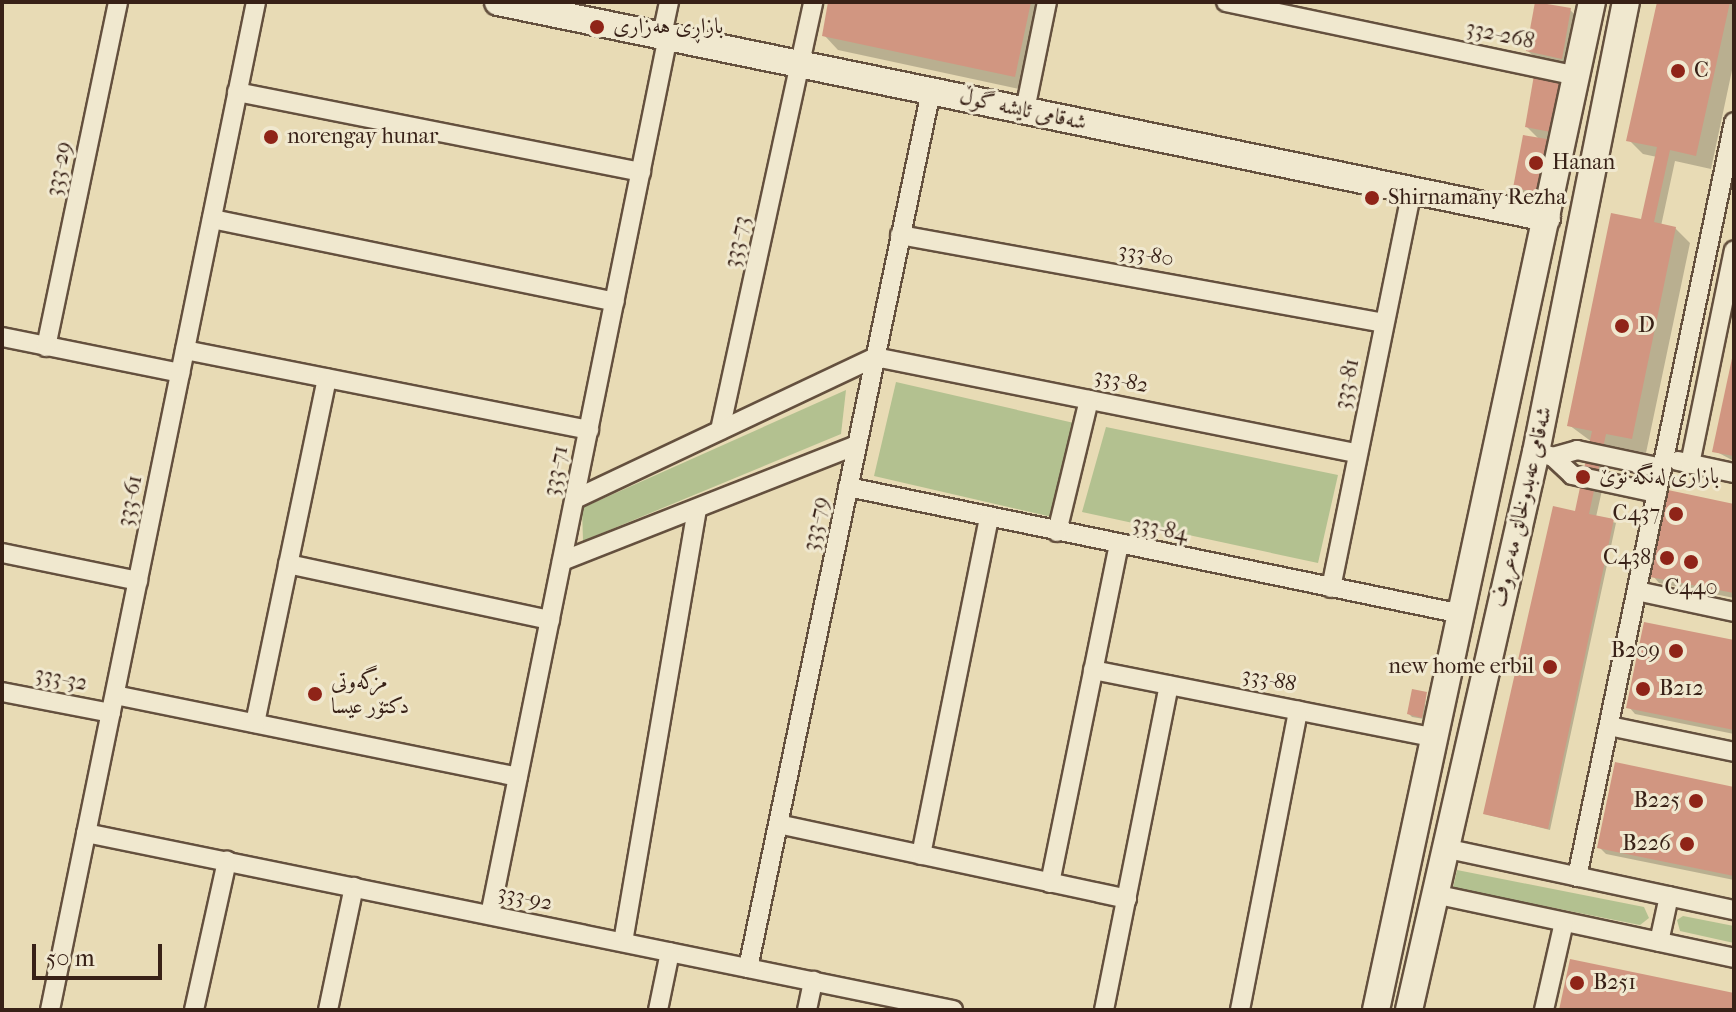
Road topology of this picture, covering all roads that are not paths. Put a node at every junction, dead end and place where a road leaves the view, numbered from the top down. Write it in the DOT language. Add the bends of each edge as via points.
graph roads {
  1 [pos="118,2"];
  2 [pos="256,2"];
  3 [pos="498,2"];
  4 [pos="669,2"];
  5 [pos="813,2"];
  6 [pos="1047,2"];
  7 [pos="1226,2"];
  8 [pos="1592,2"];
  9 [pos="1626,2"];
  10 [pos="665,36"];
  11 [pos="801,64"];
  12 [pos="1577,76"];
  13 [pos="931,91"];
  14 [pos="237,92"];
  15 [pos="1025,110"];
  16 [pos="1734,122"];
  17 [pos="641,172"];
  18 [pos="1412,190"];
  19 [pos="1547,218"];
  20 [pos="212,219"];
  21 [pos="900,235"];
  22 [pos="1734,250"];
  23 [pos="1703,275"];
  24 [pos="1731,280"];
  25 [pos="615,302"];
  26 [pos="1384,323"];
  27 [pos="2,337"];
  28 [pos="46,347"];
  29 [pos="185,350"];
  30 [pos="875,357"];
  31 [pos="180,373"];
  32 [pos="327,378"];
  33 [pos="1089,400"];
  34 [pos="589,430"];
  35 [pos="720,430"];
  36 [pos="1500,442"];
  37 [pos="857,445"];
  38 [pos="1357,453"];
  39 [pos="1545,454"];
  40 [pos="1664,463"];
  41 [pos="1690,464"];
  42 [pos="1734,473"];
  43 [pos="848,487"];
  44 [pos="1657,493"];
  45 [pos="575,499"];
  46 [pos="697,511"];
  47 [pos="989,518"];
  48 [pos="1057,532"];
  49 [pos="1119,545"];
  50 [pos="2,553"];
  51 [pos="562,561"];
  52 [pos="288,564"];
  53 [pos="138,581"];
  54 [pos="1331,588"];
  55 [pos="1637,591"];
  56 [pos="1734,612"];
  57 [pos="1462,614"];
  58 [pos="550,620"];
  59 [pos="1093,670"];
  60 [pos="1169,685"];
  61 [pos="2,692"];
  62 [pos="115,695"];
  63 [pos="1298,711"];
  64 [pos="111,713"];
  65 [pos="255,723"];
  66 [pos="1609,726"];
  67 [pos="1435,738"];
  68 [pos="1734,752"];
  69 [pos="518,777"];
  70 [pos="778,824"];
  71 [pos="86,833"];
  72 [pos="1444,848"];
  73 [pos="921,855"];
  74 [pos="227,861"];
  75 [pos="1577,877"];
  76 [pos="1050,883"];
  77 [pos="354,887"];
  78 [pos="1434,894"];
  79 [pos="1669,896"];
  80 [pos="1127,899"];
  81 [pos="1734,910"];
  82 [pos="490,915"];
  83 [pos="1564,922"];
  84 [pos="623,942"];
  85 [pos="1659,942"];
  86 [pos="670,952"];
  87 [pos="1734,958"];
  88 [pos="748,968"];
  89 [pos="813,981"];
  90 [pos="50,1010"];
  91 [pos="194,1010"];
  92 [pos="328,1010"];
  93 [pos="658,1010"];
  94 [pos="807,1010"];
  95 [pos="953,1010"];
  96 [pos="1104,1010"];
  97 [pos="1240,1010"];
  98 [pos="1376,1010"];
  99 [pos="1409,1010"];
  100 [pos="1544,1010"];
  1 -- 28 [label="street, 333-29"];
  2 -- 14 [label="street, 333-61"];
  3 -- 10 [label="main road, شەقامی ئایشە گوڵ"];
  4 -- 10 [label="street, 333-71"];
  5 -- 11 [label="street, 333-73"];
  6 -- 15 [label="street"];
  7 -- 12 [label="street, 332-268"];
  8 -- 12 [label="main road, شەقامی عەبدولخالق مەعروف"];
  9 -- 39 [label="main road, شەقامی عەبدولخالق مەعروف"];
  10 -- 11 [label="main road, شەقامی ئایشە گوڵ"];
  10 -- 17 [label="street, 333-71"];
  11 -- 13 [label="main road, شەقامی ئایشە گوڵ"];
  11 -- 35 [label="street, 333-73"];
  12 -- 19 [label="main road, شەقامی عەبدولخالق مەعروف"];
  13 -- 15 [label="main road, شەقامی ئایشە گوڵ"];
  13 -- 21 [label="street, 333-79"];
  14 -- 17 [label="street"];
  14 -- 20 [label="street, 333-61"];
  15 -- 18 [label="main road, شەقامی ئایشە گوڵ"];
  16 -- 23 [label="street"];
  17 -- 25 [label="street, 333-71"];
  18 -- 19 [label="main road, شەقامی ئایشە گوڵ"];
  18 -- 26 [label="street, 333-81"];
  19 -- 36 [label="main road, شەقامی عەبدولخالق مەعروف"];
  20 -- 25 [label="street"];
  20 -- 29 [label="street, 333-61"];
  21 -- 26 [label="street, 333-80"];
  21 -- 30 [label="street, 333-79"];
  22 -- 24 [label="street"];
  23 -- 24 [label="street"];
  23 -- 40 [label="street"];
  24 -- 41 [label="street"];
  25 -- 34 [label="street, 333-71"];
  26 -- 38 [label="street, 333-81"];
  27 -- 28 [label="street"];
  28 -- 31 [label="street"];
  29 -- 31 [label="street, 333-61"];
  29 -- 32 [label="street"];
  30 -- 33 [label="street, 333-82"];
  30 -- 35 [label="street"];
  30 -- 37 [label="street, 333-79"];
  31 -- 53 [label="street, 333-61"];
  32 -- 34 [label="street"];
  32 -- 52 [label="street"];
  33 -- 38 [label="street, 333-82"];
  33 -- 48 [label="street"];
  34 -- 45 [label="street, 333-71"];
  35 -- 45 [label="street"];
  36 -- 39 [label="main road"];
  36 -- 57 [label="main road, شەقامی عەبدولخالق مەعروف"];
  37 -- 43 [label="street, 333-79"];
  37 -- 46 [label="street"];
  38 -- 54 [label="street, 333-81"];
  39 -- 40 [label="street" via="1577,450"];
  39 -- 44 [label="street" via="1572,475"];
  39 -- 72 [label="main road, شەقامی عەبدولخالق مەعروف"];
  40 -- 41 [label="street"];
  40 -- 44 [label="street"];
  41 -- 42 [label="street"];
  43 -- 47 [label="street, 333-84"];
  43 -- 70 [label="street, 333-79"];
  44 -- 55 [label="street"];
  45 -- 51 [label="street, 333-71"];
  46 -- 51 [label="street"];
  46 -- 84 [label="street"];
  47 -- 48 [label="street, 333-84"];
  47 -- 73 [label="street"];
  48 -- 49 [label="street, 333-84"];
  49 -- 54 [label="street, 333-84"];
  49 -- 59 [label="street"];
  50 -- 53 [label="street"];
  51 -- 58 [label="street, 333-71"];
  52 -- 58 [label="street"];
  52 -- 65 [label="street"];
  53 -- 62 [label="street, 333-61"];
  54 -- 57 [label="street, 333-84"];
  55 -- 56 [label="street"];
  55 -- 66 [label="street"];
  57 -- 67 [label="main road, شەقامی عەبدولخالق مەعروف"];
  58 -- 69 [label="street, 333-71"];
  59 -- 60 [label="street, 333-88"];
  59 -- 76 [label="street"];
  60 -- 63 [label="street, 333-88"];
  60 -- 80 [label="street"];
  61 -- 64 [label="street, 333-32"];
  62 -- 64 [label="street, 333-61"];
  62 -- 65 [label="street"];
  63 -- 67 [label="street, 333-88"];
  63 -- 97 [label="street"];
  64 -- 71 [label="street, 333-61"];
  65 -- 69 [label="street"];
  66 -- 68 [label="street"];
  66 -- 75 [label="street"];
  67 -- 98 [label="main road, شەقامی عەبدولخالق مەعروف"];
  69 -- 82 [label="street, 333-71"];
  70 -- 73 [label="street"];
  70 -- 88 [label="street, 333-79"];
  71 -- 74 [label="street, 333-92"];
  71 -- 90 [label="street, 333-61"];
  72 -- 75 [label="street"];
  72 -- 78 [label="main road, شەقامی عەبدولخالق مەعروف"];
  73 -- 76 [label="street"];
  74 -- 77 [label="street, 333-92"];
  74 -- 91 [label="street"];
  75 -- 79 [label="street"];
  76 -- 80 [label="street"];
  77 -- 82 [label="street, 333-92"];
  77 -- 92 [label="street"];
  78 -- 83 [label="street"];
  78 -- 99 [label="main road, شەقامی عەبدولخالق مەعروف"];
  79 -- 81 [label="street"];
  79 -- 85 [label="street"];
  80 -- 96 [label="street"];
  82 -- 84 [label="street, 333-92"];
  83 -- 85 [label="street"];
  83 -- 100 [label="street"];
  84 -- 86 [label="street, 333-92"];
  85 -- 87 [label="street"];
  86 -- 88 [label="street, 333-92"];
  86 -- 93 [label="street"];
  88 -- 89 [label="street, 333-92"];
  89 -- 94 [label="street"];
  89 -- 95 [label="street, 333-92"];
}
